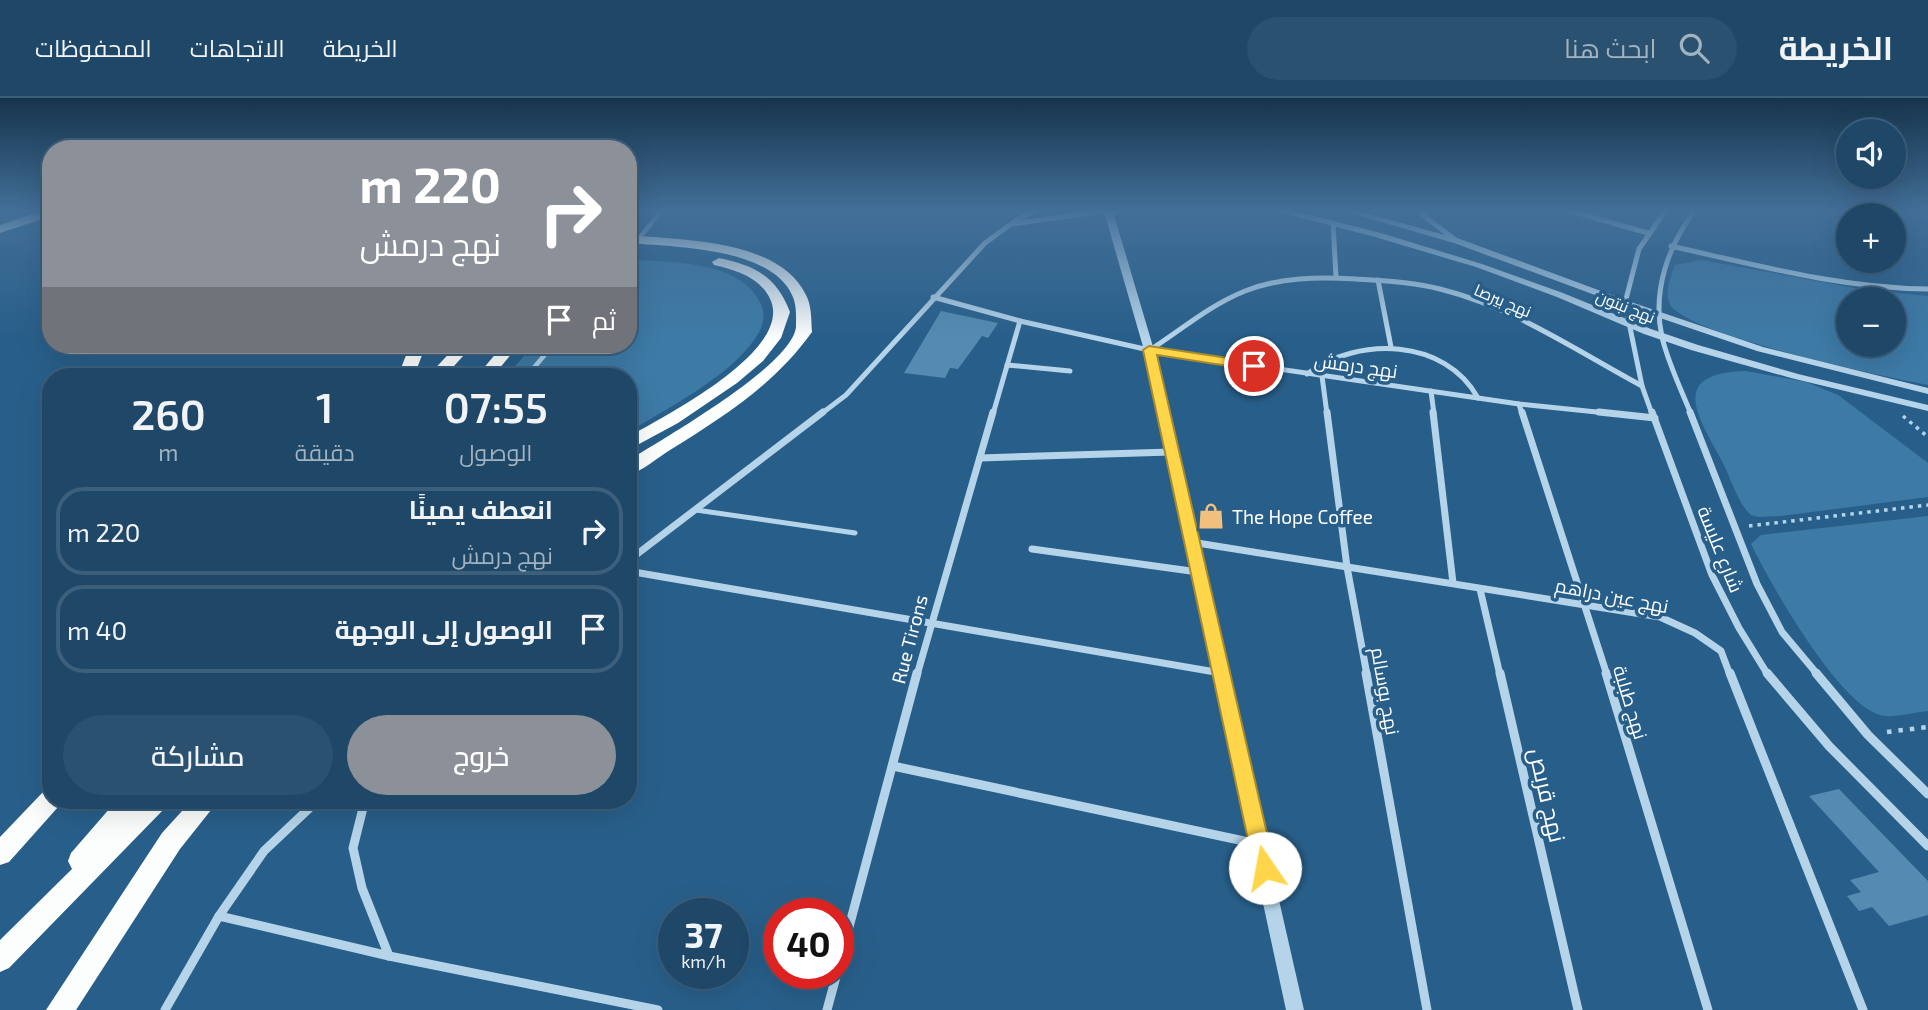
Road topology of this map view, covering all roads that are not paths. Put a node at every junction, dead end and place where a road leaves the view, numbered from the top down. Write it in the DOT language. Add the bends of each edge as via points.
graph roads {
  1 [pos="679,253"];
  2 [pos="735,253"];
  3 [pos="976,253"];
  4 [pos="1113,253"];
  5 [pos="1334,253"];
  6 [pos="1442,253"];
  7 [pos="1488,253"];
  8 [pos="1639,253"];
  9 [pos="1669,253"];
  10 [pos="1700,253"];
  11 [pos="1336,277"];
  12 [pos="1378,280"];
  13 [pos="1928,289"];
  14 [pos="933,297"];
  15 [pos="1625,303"];
  16 [pos="1661,316"];
  17 [pos="1020,321"];
  18 [pos="1628,325"];
  19 [pos="1662,337"];
  20 [pos="1391,347"];
  21 [pos="1149,350"];
  22 [pos="457,354"];
  23 [pos="503,354"];
  24 [pos="1007,365"];
  25 [pos="443,368"];
  26 [pos="492,368"];
  27 [pos="1070,371"];
  28 [pos="1307,374"];
  29 [pos="1322,376"];
  30 [pos="1642,386"];
  31 [pos="1431,391"];
  32 [pos="1928,391"];
  33 [pos="1478,398"];
  34 [pos="1519,404"];
  35 [pos="1928,408"];
  36 [pos="1655,418"];
  37 [pos="637,439"];
  38 [pos="1171,453"];
  39 [pos="980,457"];
  40 [pos="637,463"];
  41 [pos="696,510"];
  42 [pos="855,533"];
  43 [pos="1191,542"];
  44 [pos="1032,549"];
  45 [pos="637,554"];
  46 [pos="1347,567"];
  47 [pos="637,572"];
  48 [pos="1198,572"];
  49 [pos="1453,583"];
  50 [pos="1480,589"];
  51 [pos="1585,603"];
  52 [pos="931,623"];
  53 [pos="1222,673"];
  54 [pos="893,766"];
  55 [pos="1928,794"];
  56 [pos="42,809"];
  57 [pos="124,809"];
  58 [pos="149,809"];
  59 [pos="199,809"];
  60 [pos="308,809"];
  61 [pos="363,809"];
  62 [pos="1260,844"];
  63 [pos="1928,846"];
  64 [pos="0,855"];
  65 [pos="854,909"];
  66 [pos="219,916"];
  67 [pos="389,956"];
  68 [pos="0,957"];
  69 [pos="833,989"];
  70 [pos="60,1010"];
  71 [pos="165,1010"];
  72 [pos="657,1010"];
  73 [pos="827,1010"];
  74 [pos="1295,1010"];
  75 [pos="1427,1010"];
  76 [pos="1578,1010"];
  77 [pos="1708,1010"];
  78 [pos="1863,1010"];
  1 -- 37 [label="highway" via="748,271 766,281 779,296 784,315 777,335 762,354 728,382"];
  2 -- 40 [label="highway" via="778,270 798,291 804,332 779,364 747,390"];
  3 -- 14 [label="street"];
  4 -- 21 [label="street"];
  5 -- 11 [label="street"];
  6 -- 18 [label="street, نهج نبتون" via="1548,290"];
  7 -- 15 [label="street, نهج نبتون"];
  8 -- 15 [label="street, شارع عليسة"];
  9 -- 16 [label="street, شارع عليسة" via="1662,278"];
  10 -- 13 [label="street" via="1871,287"];
  11 -- 12 [label="street, نهج بيرصا"];
  11 -- 21 [label="street, نهج بيرصا" via="1292,279 1247,289 1220,301"];
  12 -- 20 [label="street"];
  12 -- 30 [label="street, نهج بيرصا" via="1448,291 1478,301 1535,326"];
  14 -- 17 [label="street, نهج درمش"];
  14 -- 41 [label="street" via="846,395"];
  15 -- 16 [label="street, نهج نبتون"];
  15 -- 18 [label="street, شارع عليسة"];
  16 -- 19 [label="street, شارع عليسة"];
  16 -- 32 [label="street, نهج نبتون" via="1760,349"];
  17 -- 21 [label="street, نهج درمش"];
  17 -- 24 [label="street, Rue Tirons"];
  18 -- 19 [label="street, نهج نبتون"];
  18 -- 30 [label="street, شارع عليسة"];
  19 -- 35 [label="street, نهج نبتون"];
  19 -- 55 [label="street, شارع عليسة" via="1732,528 1782,632 1868,735"];
  20 -- 28 [label="street" via="1340,354"];
  20 -- 33 [label="street" via="1447,363"];
  21 -- 28 [label="street, نهج درمش"];
  21 -- 38 [label="street"];
  22 -- 25 [label="highway"];
  23 -- 26 [label="highway"];
  24 -- 27 [label="street"];
  24 -- 39 [label="street, Rue Tirons"];
  28 -- 29 [label="street, نهج درمش"];
  29 -- 31 [label="street, نهج درمش"];
  29 -- 46 [label="street, نهج بوسالم"];
  30 -- 36 [label="street, شارع عليسة"];
  31 -- 33 [label="street, نهج درمش"];
  31 -- 49 [label="street"];
  33 -- 34 [label="street, نهج درمش"];
  34 -- 36 [label="street, نهج درمش"];
  34 -- 51 [label="street, نهج طبلبة"];
  36 -- 63 [label="street, شارع عليسة" via="1712,575 1772,682"];
  38 -- 39 [label="street"];
  38 -- 43 [label="street"];
  39 -- 52 [label="street, Rue Tirons"];
  41 -- 42 [label="lane"];
  41 -- 45 [label="street"];
  43 -- 46 [label="street, نهج عين دراهم"];
  43 -- 48 [label="street"];
  44 -- 48 [label="street"];
  46 -- 49 [label="street, نهج عين دراهم"];
  46 -- 75 [label="street, نهج بوسالم"];
  47 -- 52 [label="street"];
  48 -- 53 [label="street"];
  49 -- 50 [label="street, نهج عين دراهم"];
  50 -- 51 [label="street, نهج عين دراهم"];
  50 -- 76 [label="street, نهج قربص"];
  51 -- 77 [label="street, نهج طبلبة"];
  51 -- 78 [label="street, نهج عين دراهم" via="1660,617 1695,633 1721,652"];
  52 -- 53 [label="street"];
  52 -- 54 [label="street, Rue Tirons"];
  53 -- 62 [label="street"];
  54 -- 62 [label="street"];
  54 -- 65 [label="street, Rue Tirons"];
  56 -- 64 [label="highway"];
  57 -- 68 [label="highway"];
  58 -- 68 [label="highway"];
  59 -- 70 [label="highway" via="171,841"];
  60 -- 66 [label="street" via="264,851"];
  61 -- 67 [label="street" via="353,848 362,888"];
  62 -- 74 [label="street"];
  66 -- 67 [label="street"];
  66 -- 71 [label="street"];
  67 -- 72 [label="street"];
  69 -- 73 [label="street"];
}
